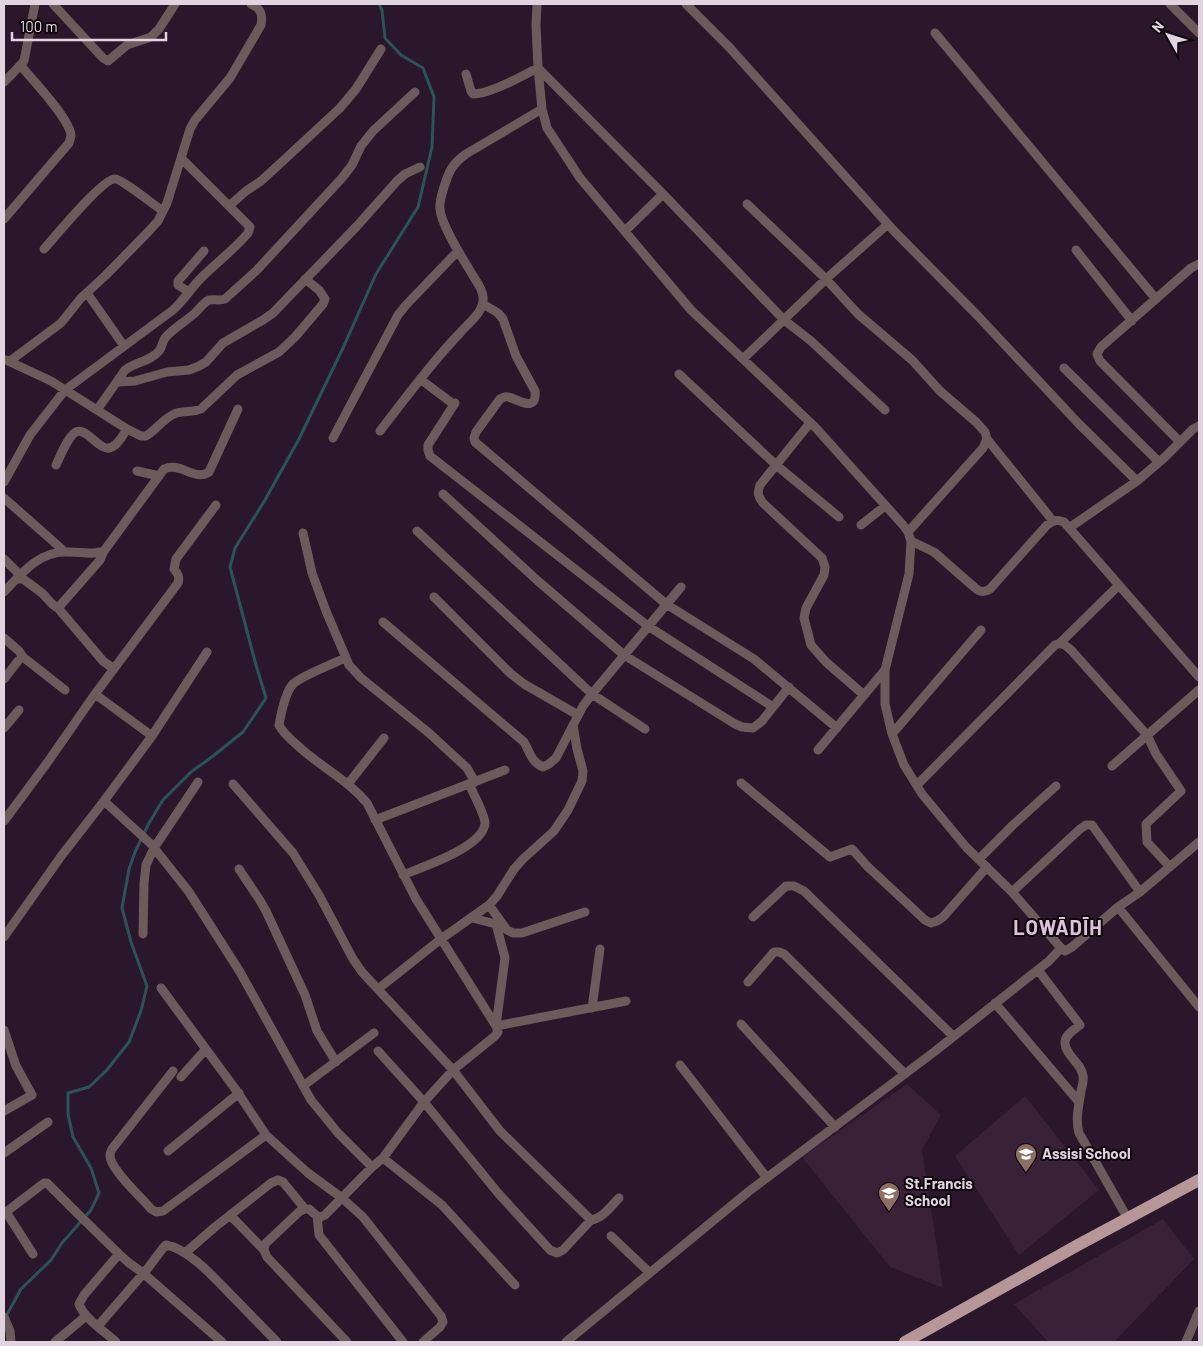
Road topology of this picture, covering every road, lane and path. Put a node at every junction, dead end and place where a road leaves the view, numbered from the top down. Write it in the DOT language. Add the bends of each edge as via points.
graph roads {
  1 [pos="35,4"];
  2 [pos="53,4"];
  3 [pos="176,4"];
  4 [pos="251,4"];
  5 [pos="537,4"];
  6 [pos="686,4"];
  7 [pos="1170,4"];
  8 [pos="935,33"];
  9 [pos="1199,33"];
  10 [pos="381,49"];
  11 [pos="21,66"];
  12 [pos="538,68"];
  13 [pos="466,74"];
  14 [pos="4,82"];
  15 [pos="415,92"];
  16 [pos="542,109"];
  17 [pos="181,158"];
  18 [pos="420,167"];
  19 [pos="663,194"];
  20 [pos="747,204"];
  21 [pos="229,206"];
  22 [pos="163,211"];
  23 [pos="4,219"];
  24 [pos="888,224"];
  25 [pos="625,231"];
  26 [pos="44,249"];
  27 [pos="1076,250"];
  28 [pos="204,251"];
  29 [pos="458,251"];
  30 [pos="1199,264"];
  31 [pos="305,279"];
  32 [pos="826,279"];
  33 [pos="189,292"];
  34 [pos="87,293"];
  35 [pos="1156,299"];
  36 [pos="483,304"];
  37 [pos="784,320"];
  38 [pos="1132,321"];
  39 [pos="124,346"];
  40 [pos="743,359"];
  41 [pos="7,360"];
  42 [pos="1064,368"];
  43 [pos="679,374"];
  44 [pos="420,380"];
  45 [pos="118,382"];
  46 [pos="64,390"];
  47 [pos="238,409"];
  48 [pos="97,410"];
  49 [pos="885,410"];
  50 [pos="810,423"];
  51 [pos="1199,426"];
  52 [pos="127,429"];
  53 [pos="380,431"];
  54 [pos="333,438"];
  55 [pos="987,440"];
  56 [pos="1180,442"];
  57 [pos="1159,462"];
  58 [pos="56,465"];
  59 [pos="776,466"];
  60 [pos="137,471"];
  61 [pos="159,476"];
  62 [pos="1137,481"];
  63 [pos="4,482"];
  64 [pos="443,494"];
  65 [pos="4,498"];
  66 [pos="216,505"];
  67 [pos="886,506"];
  68 [pos="840,517"];
  69 [pos="1053,521"];
  70 [pos="861,525"];
  71 [pos="1069,528"];
  72 [pos="417,531"];
  73 [pos="303,533"];
  74 [pos="909,537"];
  75 [pos="64,551"];
  76 [pos="104,551"];
  77 [pos="4,559"];
  78 [pos="20,575"];
  79 [pos="1119,585"];
  80 [pos="681,587"];
  81 [pos="4,592"];
  82 [pos="434,598"];
  83 [pos="666,604"];
  84 [pos="58,608"];
  85 [pos="383,622"];
  86 [pos="648,626"];
  87 [pos="981,630"];
  88 [pos="4,638"];
  89 [pos="1060,643"];
  90 [pos="207,652"];
  91 [pos="624,655"];
  92 [pos="346,658"];
  93 [pos="18,661"];
  94 [pos="114,669"];
  95 [pos="885,670"];
  96 [pos="1199,677"];
  97 [pos="4,679"];
  98 [pos="789,687"];
  99 [pos="65,690"];
  100 [pos="1199,690"];
  101 [pos="96,694"];
  102 [pos="592,694"];
  103 [pos="864,695"];
  104 [pos="773,707"];
  105 [pos="19,710"];
  106 [pos="578,715"];
  107 [pos="573,725"];
  108 [pos="4,728"];
  109 [pos="837,728"];
  110 [pos="645,729"];
  111 [pos="892,734"];
  112 [pos="1147,735"];
  113 [pos="152,736"];
  114 [pos="384,738"];
  115 [pos="818,750"];
  116 [pos="1112,766"];
  117 [pos="505,770"];
  118 [pos="198,782"];
  119 [pos="472,783"];
  120 [pos="741,783"];
  121 [pos="233,784"];
  122 [pos="348,784"];
  123 [pos="917,785"];
  124 [pos="1056,786"];
  125 [pos="104,801"];
  126 [pos="376,820"];
  127 [pos="4,821"];
  128 [pos="1199,842"];
  129 [pos="153,846"];
  130 [pos="978,859"];
  131 [pos="987,867"];
  132 [pos="1170,867"];
  133 [pos="238,869"];
  134 [pos="403,875"];
  135 [pos="1012,892"];
  136 [pos="1140,892"];
  137 [pos="488,905"];
  138 [pos="1118,907"];
  139 [pos="585,912"];
  140 [pos="753,917"];
  141 [pos="472,918"];
  142 [pos="143,934"];
  143 [pos="4,937"];
  144 [pos="441,939"];
  145 [pos="1061,948"];
  146 [pos="600,949"];
  147 [pos="1038,970"];
  148 [pos="748,982"];
  149 [pos="161,988"];
  150 [pos="378,990"];
  151 [pos="626,1001"];
  152 [pos="995,1003"];
  153 [pos="1199,1007"];
  154 [pos="592,1008"];
  155 [pos="742,1024"];
  156 [pos="496,1026"];
  157 [pos="4,1030"];
  158 [pos="374,1033"];
  159 [pos="953,1036"];
  160 [pos="206,1049"];
  161 [pos="378,1051"];
  162 [pos="336,1062"];
  163 [pos="680,1065"];
  164 [pos="453,1070"];
  165 [pos="173,1071"];
  166 [pos="905,1074"];
  167 [pos="181,1077"];
  168 [pos="303,1086"];
  169 [pos="239,1093"];
  170 [pos="424,1102"];
  171 [pos="1080,1102"];
  172 [pos="4,1111"];
  173 [pos="48,1122"];
  174 [pos="835,1126"];
  175 [pos="266,1135"];
  176 [pos="168,1151"];
  177 [pos="4,1152"];
  178 [pos="382,1158"];
  179 [pos="372,1167"];
  180 [pos="767,1178"];
  181 [pos="1199,1180"];
  182 [pos="342,1198"];
  183 [pos="620,1198"];
  184 [pos="305,1209"];
  185 [pos="5,1210"];
  186 [pos="230,1215"];
  187 [pos="317,1216"];
  188 [pos="1128,1219"];
  189 [pos="591,1220"];
  190 [pos="611,1236"];
  191 [pos="264,1250"];
  192 [pos="185,1253"];
  193 [pos="34,1254"];
  194 [pos="119,1254"];
  195 [pos="143,1273"];
  196 [pos="650,1273"];
  197 [pos="515,1285"];
  198 [pos="1199,1311"];
  199 [pos="86,1316"];
  200 [pos="4,1317"];
  201 [pos="98,1326"];
  202 [pos="11,1342"];
  203 [pos="55,1342"];
  204 [pos="116,1342"];
  205 [pos="222,1342"];
  206 [pos="277,1342"];
  207 [pos="347,1342"];
  208 [pos="403,1342"];
  209 [pos="423,1342"];
  210 [pos="566,1342"];
  211 [pos="905,1342"];
  212 [pos="1186,1342"];
  1 -- 11 [label="street"];
  2 -- 3 [label="street" via="108,61 127,45 151,37"];
  4 -- 17 [label="street" via="261,12 261,25 230,78 190,129"];
  5 -- 12 [label="street"];
  6 -- 24 [label="street" via="729,47"];
  7 -- 9 [label="street"];
  8 -- 35 [label="street"];
  10 -- 21 [label="street" via="340,108 285,160"];
  11 -- 14 [label="street"];
  11 -- 23 [label="street" via="52,103 71,136 69,143"];
  12 -- 13 [label="street" via="477,94 470,91"];
  12 -- 16 [label="street"];
  12 -- 19 [label="street"];
  15 -- 45 [label="street" via="373,131 342,178 252,276 221,301 206,303 165,338 154,356 130,366"];
  16 -- 25 [label="street" via="547,128 580,178"];
  16 -- 29 [label="street" via="466,154 451,167 440,209"];
  17 -- 21 [label="street"];
  17 -- 22 [label="street"];
  18 -- 31 [label="street" via="397,181"];
  19 -- 25 [label="street"];
  19 -- 37 [label="street"];
  20 -- 32 [label="street"];
  21 -- 33 [label="street" via="250,227 248,233"];
  22 -- 26 [label="street" via="114,178 104,184"];
  22 -- 34 [label="street" via="148,232"];
  24 -- 32 [label="street"];
  24 -- 62 [label="street"];
  25 -- 40 [label="street" via="691,310"];
  27 -- 38 [label="street"];
  28 -- 33 [label="street" via="178,281 178,285"];
  29 -- 36 [label="street" via="484,296"];
  29 -- 54 [label="street" via="398,315"];
  30 -- 35 [label="street"];
  31 -- 45 [label="street" via="273,313 223,343 199,366"];
  31 -- 52 [label="street" via="325,299 279,352 238,375 201,409 173,414 146,436"];
  32 -- 37 [label="street"];
  32 -- 55 [label="street" via="858,314 912,360 940,391 976,422"];
  33 -- 39 [label="street" via="173,310"];
  34 -- 39 [label="street"];
  34 -- 41 [label="street" via="61,323"];
  35 -- 38 [label="street"];
  36 -- 44 [label="street"];
  36 -- 83 [label="street" via="503,319 516,356 536,396 529,404 505,396 500,399 476,432 475,442"];
  37 -- 40 [label="street"];
  37 -- 49 [label="street" via="811,340"];
  38 -- 56 [label="street" via="1101,347 1098,358"];
  39 -- 46 [label="street"];
  40 -- 50 [label="street"];
  41 -- 46 [label="street"];
  42 -- 57 [label="street"];
  43 -- 59 [label="street"];
  44 -- 53 [label="street"];
  44 -- 86 [label="street" via="455,403 428,445 430,456"];
  45 -- 48 [label="street"];
  46 -- 48 [label="street"];
  46 -- 63 [label="street" via="30,434"];
  47 -- 61 [label="street" via="209,472 199,476 170,466 164,468"];
  48 -- 52 [label="street"];
  50 -- 59 [label="street"];
  50 -- 67 [label="street"];
  51 -- 56 [label="street"];
  52 -- 58 [label="street" via="117,444 109,449 78,430 70,437"];
  55 -- 69 [label="street"];
  55 -- 74 [label="street"];
  56 -- 57 [label="street"];
  57 -- 62 [label="street"];
  59 -- 68 [label="street"];
  59 -- 103 [label="street" via="760,485 758,496 822,558 825,567 804,618 811,645"];
  60 -- 61 [label="street"];
  61 -- 76 [label="street"];
  62 -- 71 [label="street"];
  64 -- 91 [label="street"];
  65 -- 75 [label="street"];
  66 -- 94 [label="street" via="176,559 174,569 178,573 178,583"];
  67 -- 70 [label="street"];
  67 -- 74 [label="street"];
  69 -- 71 [label="street" via="1064,522"];
  69 -- 74 [label="street" via="984,592 974,588 934,552"];
  71 -- 79 [label="street"];
  72 -- 102 [label="street"];
  73 -- 92 [label="street" via="312,573"];
  74 -- 95 [label="street" via="909,574"];
  75 -- 76 [label="street" via="89,554"];
  75 -- 78 [label="street" via="41,557"];
  76 -- 84 [label="street" via="100,560"];
  77 -- 78 [label="street"];
  78 -- 81 [label="street"];
  78 -- 84 [label="street" via="18,579 32,585"];
  79 -- 89 [label="street"];
  79 -- 96 [label="street"];
  80 -- 83 [label="street"];
  82 -- 106 [label="street" via="510,673"];
  83 -- 86 [label="street"];
  83 -- 98 [label="street" via="754,659"];
  84 -- 94 [label="street" via="103,661"];
  85 -- 107 [label="street" via="524,742 536,764 550,764 556,758"];
  86 -- 91 [label="street"];
  86 -- 104 [label="street"];
  87 -- 111 [label="street"];
  88 -- 99 [label="street"];
  89 -- 112 [label="street" via="1071,650"];
  89 -- 123 [label="street"];
  90 -- 113 [label="street"];
  91 -- 102 [label="street"];
  91 -- 104 [label="street" via="742,728 752,728 762,722"];
  92 -- 119 [label="street" via="361,678 467,768"];
  92 -- 122 [label="street" via="292,684 279,725 310,757"];
  93 -- 97 [label="street"];
  94 -- 101 [label="street"];
  95 -- 103 [label="street"];
  95 -- 111 [label="street" via="885,704"];
  98 -- 104 [label="street"];
  98 -- 109 [label="street"];
  100 -- 112 [label="street"];
  101 -- 113 [label="street"];
  101 -- 127 [label="street"];
  102 -- 106 [label="street"];
  102 -- 110 [label="street"];
  103 -- 109 [label="street"];
  105 -- 108 [label="street"];
  106 -- 107 [label="street"];
  107 -- 137 [label="street" via="583,771 575,796 554,831 514,869"];
  109 -- 115 [label="street"];
  111 -- 123 [label="street" via="904,765"];
  112 -- 116 [label="street"];
  112 -- 132 [label="street" via="1180,791 1146,824 1147,842"];
  113 -- 125 [label="street"];
  114 -- 122 [label="street"];
  117 -- 119 [label="street"];
  118 -- 129 [label="street"];
  119 -- 126 [label="street"];
  119 -- 134 [label="street" via="484,818 482,834 461,850"];
  120 -- 131 [label="street" via="830,857 852,849 931,923 943,916"];
  121 -- 150 [label="street" via="293,853 357,966"];
  122 -- 126 [label="street" via="367,803"];
  123 -- 130 [label="street"];
  124 -- 130 [label="street"];
  125 -- 129 [label="street"];
  125 -- 143 [label="street"];
  126 -- 134 [label="street"];
  128 -- 132 [label="street"];
  129 -- 142 [label="street" via="146,865"];
  129 -- 168 [label="street" via="189,892 240,972"];
  130 -- 131 [label="street"];
  131 -- 135 [label="street"];
  132 -- 136 [label="street"];
  133 -- 162 [label="street" via="266,911 305,995 317,1031"];
  134 -- 144 [label="street"];
  135 -- 136 [label="street" via="1086,826 1097,830"];
  135 -- 145 [label="street"];
  136 -- 138 [label="street"];
  137 -- 139 [label="street" via="513,933 522,933"];
  137 -- 141 [label="street"];
  138 -- 145 [label="street" via="1069,950"];
  138 -- 153 [label="street"];
  140 -- 159 [label="street" via="786,886 804,890"];
  141 -- 144 [label="street"];
  141 -- 156 [label="street" via="496,924 506,958"];
  144 -- 150 [label="street"];
  144 -- 156 [label="street"];
  145 -- 147 [label="street"];
  146 -- 154 [label="street"];
  147 -- 152 [label="street"];
  147 -- 171 [label="street" via="1080,1025 1065,1043 1083,1075"];
  148 -- 166 [label="street" via="774,952 784,954"];
  149 -- 160 [label="street"];
  150 -- 164 [label="street"];
  151 -- 154 [label="street"];
  152 -- 159 [label="street"];
  152 -- 171 [label="street"];
  154 -- 156 [label="street"];
  155 -- 174 [label="street"];
  156 -- 164 [label="street" via="498,1032 495,1036"];
  157 -- 172 [label="street" via="16,1066 32,1095"];
  158 -- 162 [label="street"];
  159 -- 166 [label="street"];
  160 -- 167 [label="street"];
  160 -- 169 [label="street"];
  161 -- 170 [label="street"];
  162 -- 168 [label="street"];
  163 -- 180 [label="street"];
  164 -- 170 [label="street"];
  164 -- 189 [label="street" via="500,1131"];
  165 -- 175 [label="street" via="110,1155 111,1163 120,1176 151,1209 162,1211"];
  166 -- 174 [label="street"];
  168 -- 179 [label="street" via="338,1133"];
  169 -- 175 [label="street"];
  169 -- 176 [label="street"];
  170 -- 178 [label="street"];
  170 -- 189 [label="street" via="498,1193 550,1250 557,1253 563,1250"];
  171 -- 188 [label="street" via="1079,1134"];
  173 -- 177 [label="street"];
  174 -- 180 [label="street"];
  175 -- 182 [label="street"];
  178 -- 179 [label="street"];
  178 -- 197 [label="street" via="442,1205"];
  179 -- 182 [label="street"];
  180 -- 196 [label="street"];
  181 -- 188 [label="main road"];
  182 -- 187 [label="street" via="325,1215"];
  182 -- 209 [label="street" via="363,1217 441,1316 443,1322 440,1327"];
  183 -- 189 [label="street" via="603,1215"];
  184 -- 186 [label="street" via="278,1180"];
  184 -- 187 [label="street"];
  184 -- 191 [label="street" via="269,1239"];
  185 -- 193 [label="street"];
  185 -- 194 [label="street" via="47,1182"];
  186 -- 191 [label="street"];
  186 -- 192 [label="street"];
  187 -- 208 [label="street" via="319,1235"];
  188 -- 211 [label="main road"];
  190 -- 196 [label="street"];
  191 -- 207 [label="street"];
  192 -- 195 [label="street" via="166,1245"];
  192 -- 206 [label="street" via="206,1269"];
  194 -- 195 [label="street"];
  194 -- 199 [label="street" via="80,1300"];
  195 -- 201 [label="street"];
  195 -- 205 [label="street"];
  196 -- 210 [label="street"];
  198 -- 212 [label="street"];
  199 -- 201 [label="street"];
  199 -- 203 [label="street"];
  200 -- 202 [label="street"];
  201 -- 204 [label="street"];
}
